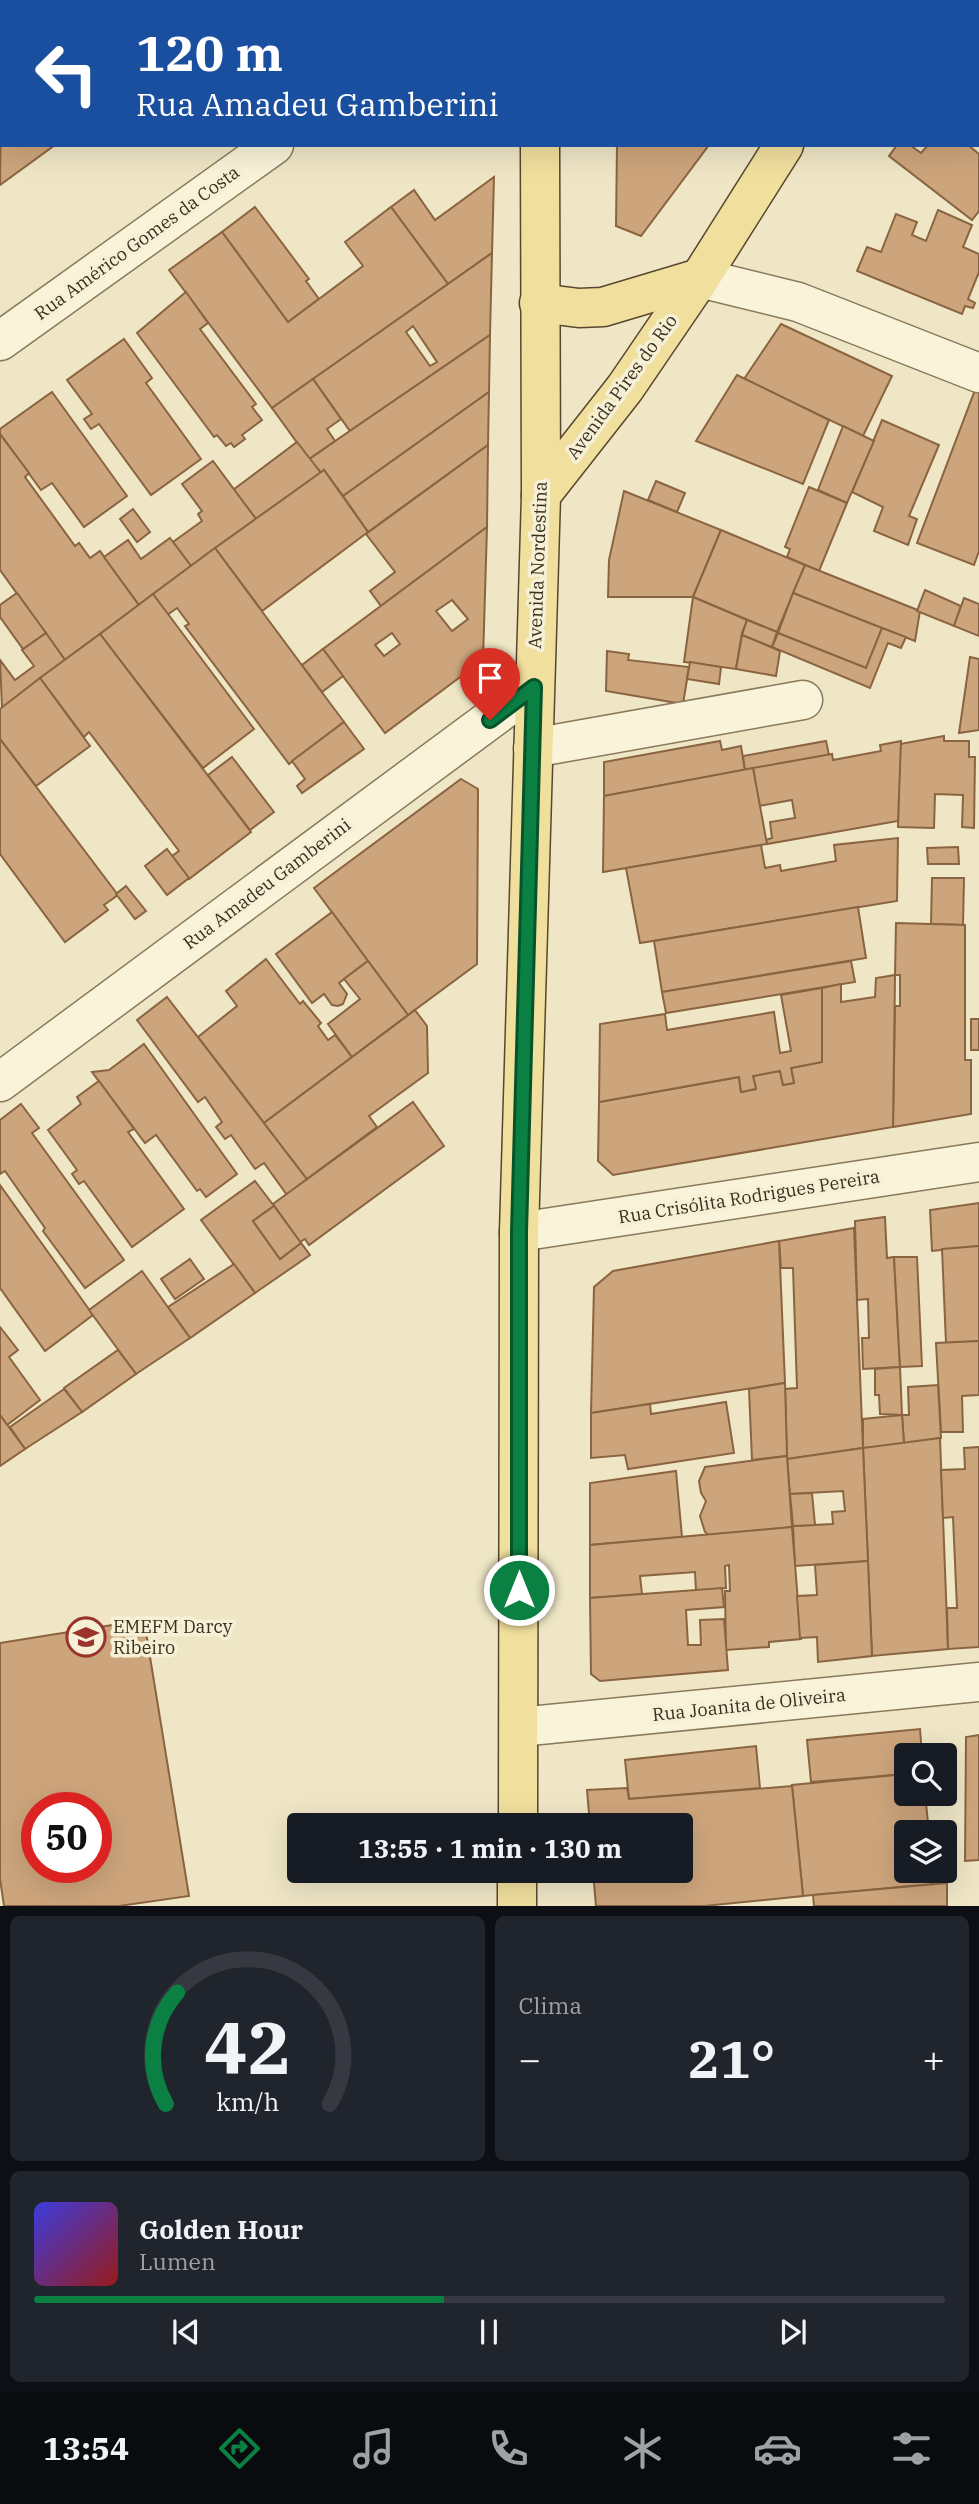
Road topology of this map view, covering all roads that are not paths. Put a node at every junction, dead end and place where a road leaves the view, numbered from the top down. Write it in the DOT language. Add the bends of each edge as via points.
graph roads {
  1 [pos="271,147"];
  2 [pos="540,147"];
  3 [pos="783,147"];
  4 [pos="700,278"];
  5 [pos="539,303"];
  6 [pos="0,341"];
  7 [pos="979,373"];
  8 [pos="541,495"];
  9 [pos="534,687"];
  10 [pos="803,700"];
  11 [pos="533,748"];
  12 [pos="0,1082"];
  13 [pos="979,1162"];
  14 [pos="519,1232"];
  15 [pos="979,1682"];
  16 [pos="520,1727"];
  17 [pos="518,1813"];
  18 [pos="517,1883"];
  19 [pos="517,1906"];
  1 -- 6 [label="street, Rua Américo Gomes da Costa"];
  2 -- 5 [label="main road, Avenida Nordestina"];
  3 -- 4 [label="main road, Avenida Pires do Rio"];
  4 -- 5 [label="main road, Avenida Pires do Rio" via="603,307"];
  4 -- 7 [label="street" via="799,302"];
  4 -- 8 [label="main road, Avenida Pires do Rio" via="625,388"];
  5 -- 8 [label="main road, Avenida Nordestina"];
  8 -- 9 [label="main road, Avenida Nordestina"];
  9 -- 11 [label="main road, Avenida Nordestina"];
  9 -- 12 [label="street, Rua Amadeu Gamberini"];
  10 -- 11 [label="street"];
  11 -- 14 [label="main road, Avenida Nordestina"];
  13 -- 14 [label="street, Rua Crisólita Rodrigues Pereira"];
  14 -- 16 [label="main road, Avenida Nordestina"];
  15 -- 16 [label="street, Rua Joanita de Oliveira"];
  16 -- 17 [label="main road, Avenida Nordestina"];
  18 -- 19 [label="main road"];
}
